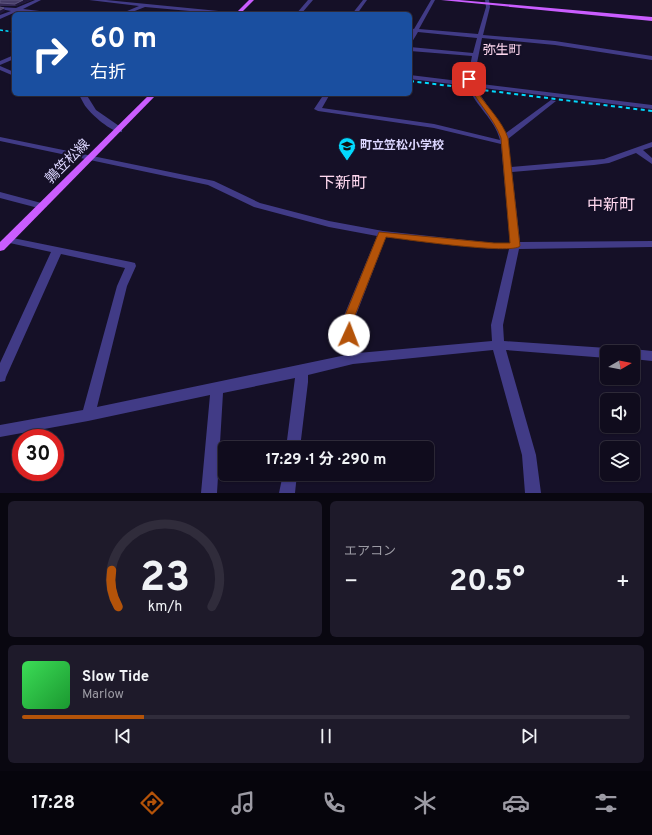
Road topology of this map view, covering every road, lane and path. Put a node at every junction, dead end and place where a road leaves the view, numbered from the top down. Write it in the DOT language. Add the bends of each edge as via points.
graph roads {
  1 [pos="39,0"];
  2 [pos="95,0"];
  3 [pos="159,0"];
  4 [pos="252,0"];
  5 [pos="311,0"];
  6 [pos="365,0"];
  7 [pos="433,0"];
  8 [pos="443,0"];
  9 [pos="487,2"];
  10 [pos="145,5"];
  11 [pos="0,8"];
  12 [pos="18,10"];
  13 [pos="12,12"];
  14 [pos="13,12"];
  15 [pos="40,12"];
  16 [pos="127,12"];
  17 [pos="217,12"];
  18 [pos="240,12"];
  19 [pos="300,12"];
  20 [pos="356,12"];
  21 [pos="0,17"];
  22 [pos="652,19"];
  23 [pos="413,30"];
  24 [pos="480,36"];
  25 [pos="412,49"];
  26 [pos="476,55"];
  27 [pos="12,58"];
  28 [pos="652,58"];
  29 [pos="0,63"];
  30 [pos="0,68"];
  31 [pos="12,73"];
  32 [pos="412,77"];
  33 [pos="470,84"];
  34 [pos="83,96"];
  35 [pos="152,96"];
  36 [pos="326,96"];
  37 [pos="553,101"];
  38 [pos="652,107"];
  39 [pos="119,130"];
  40 [pos="2,141"];
  41 [pos="504,141"];
  42 [pos="652,144"];
  43 [pos="637,149"];
  44 [pos="92,157"];
  45 [pos="652,162"];
  46 [pos="507,170"];
  47 [pos="0,195"];
  48 [pos="42,206"];
  49 [pos="383,234"];
  50 [pos="4,244"];
  51 [pos="652,244"];
  52 [pos="515,246"];
  53 [pos="57,251"];
  54 [pos="498,345"];
  55 [pos="600,352"];
  56 [pos="640,355"];
  57 [pos="652,356"];
  58 [pos="353,359"];
  59 [pos="301,371"];
  60 [pos="0,377"];
  61 [pos="217,388"];
  62 [pos="88,415"];
  63 [pos="0,431"];
  64 [pos="294,441"];
  65 [pos="289,481"];
  66 [pos="209,493"];
  67 [pos="287,493"];
  68 [pos="533,493"];
  1 -- 12 [label="street"];
  2 -- 10 [label="street"];
  3 -- 10 [label="street"];
  4 -- 18 [label="main road"];
  5 -- 19 [label="street"];
  6 -- 20 [label="street"];
  7 -- 23 [label="street"];
  8 -- 9 [label="main road"];
  9 -- 22 [label="main road"];
  9 -- 24 [label="street"];
  10 -- 16 [label="street"];
  10 -- 17 [label="street"];
  11 -- 12 [label="street"];
  12 -- 14 [label="street"];
  12 -- 15 [label="street"];
  13 -- 21 [label="street"];
  23 -- 24 [label="street"];
  24 -- 26 [label="street"];
  24 -- 28 [label="street" via="555,43"];
  25 -- 26 [label="street"];
  26 -- 33 [label="street"];
  27 -- 29 [label="street"];
  30 -- 31 [label="street"];
  32 -- 33 [label="street"];
  33 -- 38 [label="street"];
  33 -- 41 [label="street" via="501,129"];
  34 -- 39 [label="street" via="98,117"];
  35 -- 39 [label="main road, 鶉笠松線"];
  36 -- 41 [label="street" via="318,108 434,126"];
  37 -- 41 [label="street"];
  39 -- 44 [label="main road, 鶉笠松線"];
  40 -- 44 [label="street"];
  41 -- 46 [label="street"];
  42 -- 43 [label="street"];
  43 -- 45 [label="street"];
  43 -- 46 [label="street" via="594,163"];
  44 -- 48 [label="main road, 鶉笠松線"];
  44 -- 49 [label="street" via="211,183 257,205 329,224"];
  46 -- 52 [label="street"];
  47 -- 48 [label="street"];
  48 -- 50 [label="main road, 鶉笠松線"];
  49 -- 52 [label="street"];
  49 -- 58 [label="street" via="347,323"];
  50 -- 53 [label="street"];
  51 -- 52 [label="street"];
  52 -- 54 [label="street" via="497,326"];
  53 -- 60 [label="street"];
  53 -- 62 [label="street" via="131,266 122,286"];
  54 -- 55 [label="street"];
  54 -- 58 [label="street"];
  54 -- 68 [label="street" via="529,455"];
  56 -- 57 [label="street"];
  58 -- 59 [label="street"];
  59 -- 61 [label="street"];
  59 -- 64 [label="street" via="302,382"];
  61 -- 62 [label="street"];
  61 -- 66 [label="street"];
  62 -- 63 [label="street"];
  65 -- 67 [label="street"];
}
